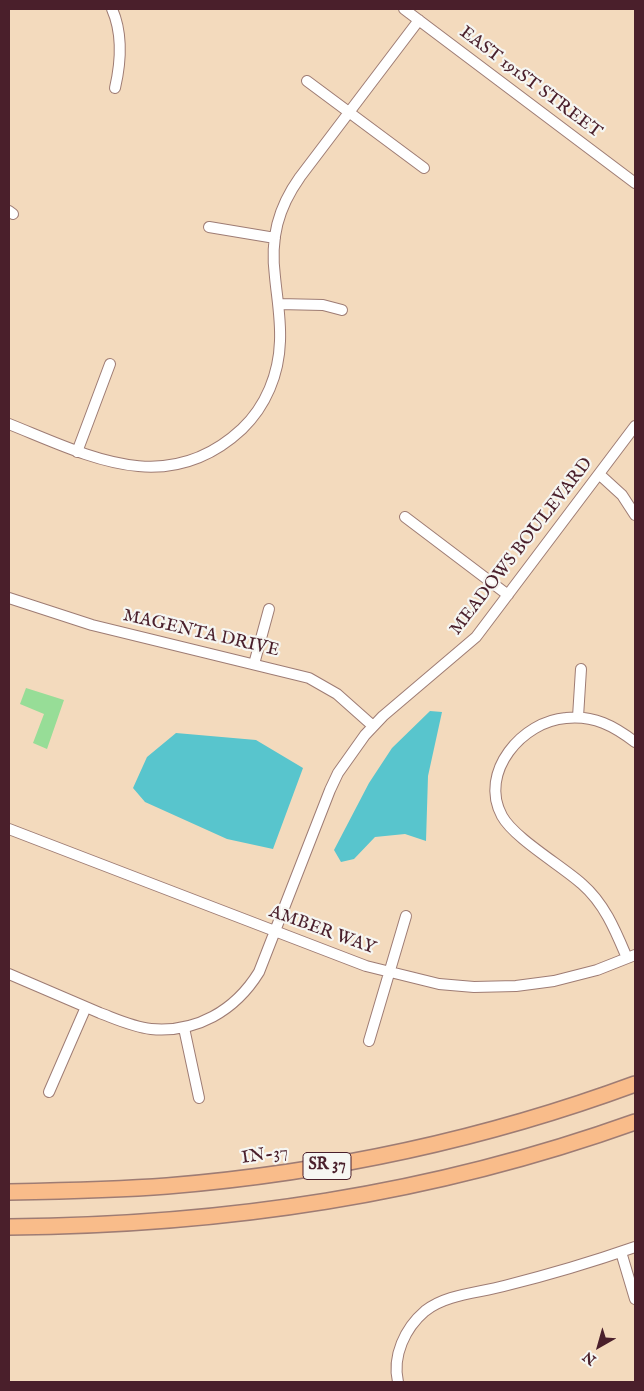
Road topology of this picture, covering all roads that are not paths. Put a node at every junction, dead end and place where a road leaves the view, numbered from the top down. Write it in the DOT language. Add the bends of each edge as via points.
graph roads {
  1 [pos="112,9"];
  2 [pos="404,9"];
  3 [pos="419,20"];
  4 [pos="307,81"];
  5 [pos="115,88"];
  6 [pos="349,112"];
  7 [pos="424,168"];
  8 [pos="635,183"];
  9 [pos="209,227"];
  10 [pos="275,238"];
  11 [pos="279,304"];
  12 [pos="342,310"];
  13 [pos="110,364"];
  14 [pos="9,424"];
  15 [pos="635,426"];
  16 [pos="77,452"];
  17 [pos="599,474"];
  18 [pos="635,515"];
  19 [pos="405,517"];
  20 [pos="508,595"];
  21 [pos="9,598"];
  22 [pos="269,609"];
  23 [pos="254,664"];
  24 [pos="581,669"];
  25 [pos="578,717"];
  26 [pos="373,726"];
  27 [pos="635,742"];
  28 [pos="9,829"];
  29 [pos="406,916"];
  30 [pos="275,931"];
  31 [pos="631,956"];
  32 [pos="389,972"];
  33 [pos="9,974"];
  34 [pos="86,1007"];
  35 [pos="184,1028"];
  36 [pos="369,1041"];
  37 [pos="635,1084"];
  38 [pos="49,1092"];
  39 [pos="198,1098"];
  40 [pos="635,1122"];
  41 [pos="9,1192"];
  42 [pos="9,1227"];
  43 [pos="635,1247"];
  44 [pos="620,1252"];
  45 [pos="635,1299"];
  46 [pos="397,1379"];
  1 -- 5 [label="street" via="120,42"];
  2 -- 3 [label="street, EAST 191ST STREET"];
  3 -- 6 [label="street"];
  3 -- 8 [label="street, EAST 191ST STREET"];
  4 -- 6 [label="street"];
  6 -- 7 [label="street"];
  6 -- 10 [label="street" via="290,192 280,212"];
  9 -- 10 [label="street"];
  10 -- 11 [label="street" via="273,261"];
  11 -- 12 [label="street" via="323,305"];
  11 -- 16 [label="street" via="280,342 271,385 247,424 219,448 185,463 162,467 131,466"];
  13 -- 16 [label="street"];
  14 -- 16 [label="street"];
  15 -- 17 [label="street, MEADOWS BOULEVARD"];
  17 -- 18 [label="street" via="622,495"];
  17 -- 20 [label="street, MEADOWS BOULEVARD"];
  19 -- 20 [label="street"];
  20 -- 26 [label="street, MEADOWS BOULEVARD" via="476,636"];
  21 -- 23 [label="street, MAGENTA DRIVE" via="92,625"];
  22 -- 23 [label="street"];
  23 -- 26 [label="street, MAGENTA DRIVE" via="310,678 337,694"];
  24 -- 25 [label="street"];
  25 -- 27 [label="street" via="608,724"];
  25 -- 31 [label="street" via="544,722 518,740 498,773 497,804 507,824 594,896"];
  26 -- 30 [label="street, MEADOWS BOULEVARD" via="338,773"];
  28 -- 30 [label="street, AMBER WAY"];
  29 -- 32 [label="street"];
  30 -- 32 [label="street, AMBER WAY"];
  30 -- 35 [label="street, MEADOWS BOULEVARD" via="259,972 241,996 225,1010"];
  31 -- 32 [label="street, AMBER WAY" via="576,976 516,986 439,984"];
  32 -- 36 [label="street"];
  33 -- 34 [label="street, MEADOWS BOULEVARD"];
  34 -- 35 [label="street, MEADOWS BOULEVARD" via="150,1029"];
  34 -- 38 [label="street"];
  35 -- 39 [label="street"];
  37 -- 41 [label="highway, IN-37 / SR 37" via="500,1127 391,1154 326,1166 168,1186"];
  40 -- 42 [label="highway, SR 37" via="506,1162 340,1200 156,1222"];
  43 -- 44 [label="street"];
  44 -- 45 [label="street"];
  44 -- 46 [label="street" via="504,1286 446,1299 425,1310 410,1327 400,1348 396,1362"];
}
